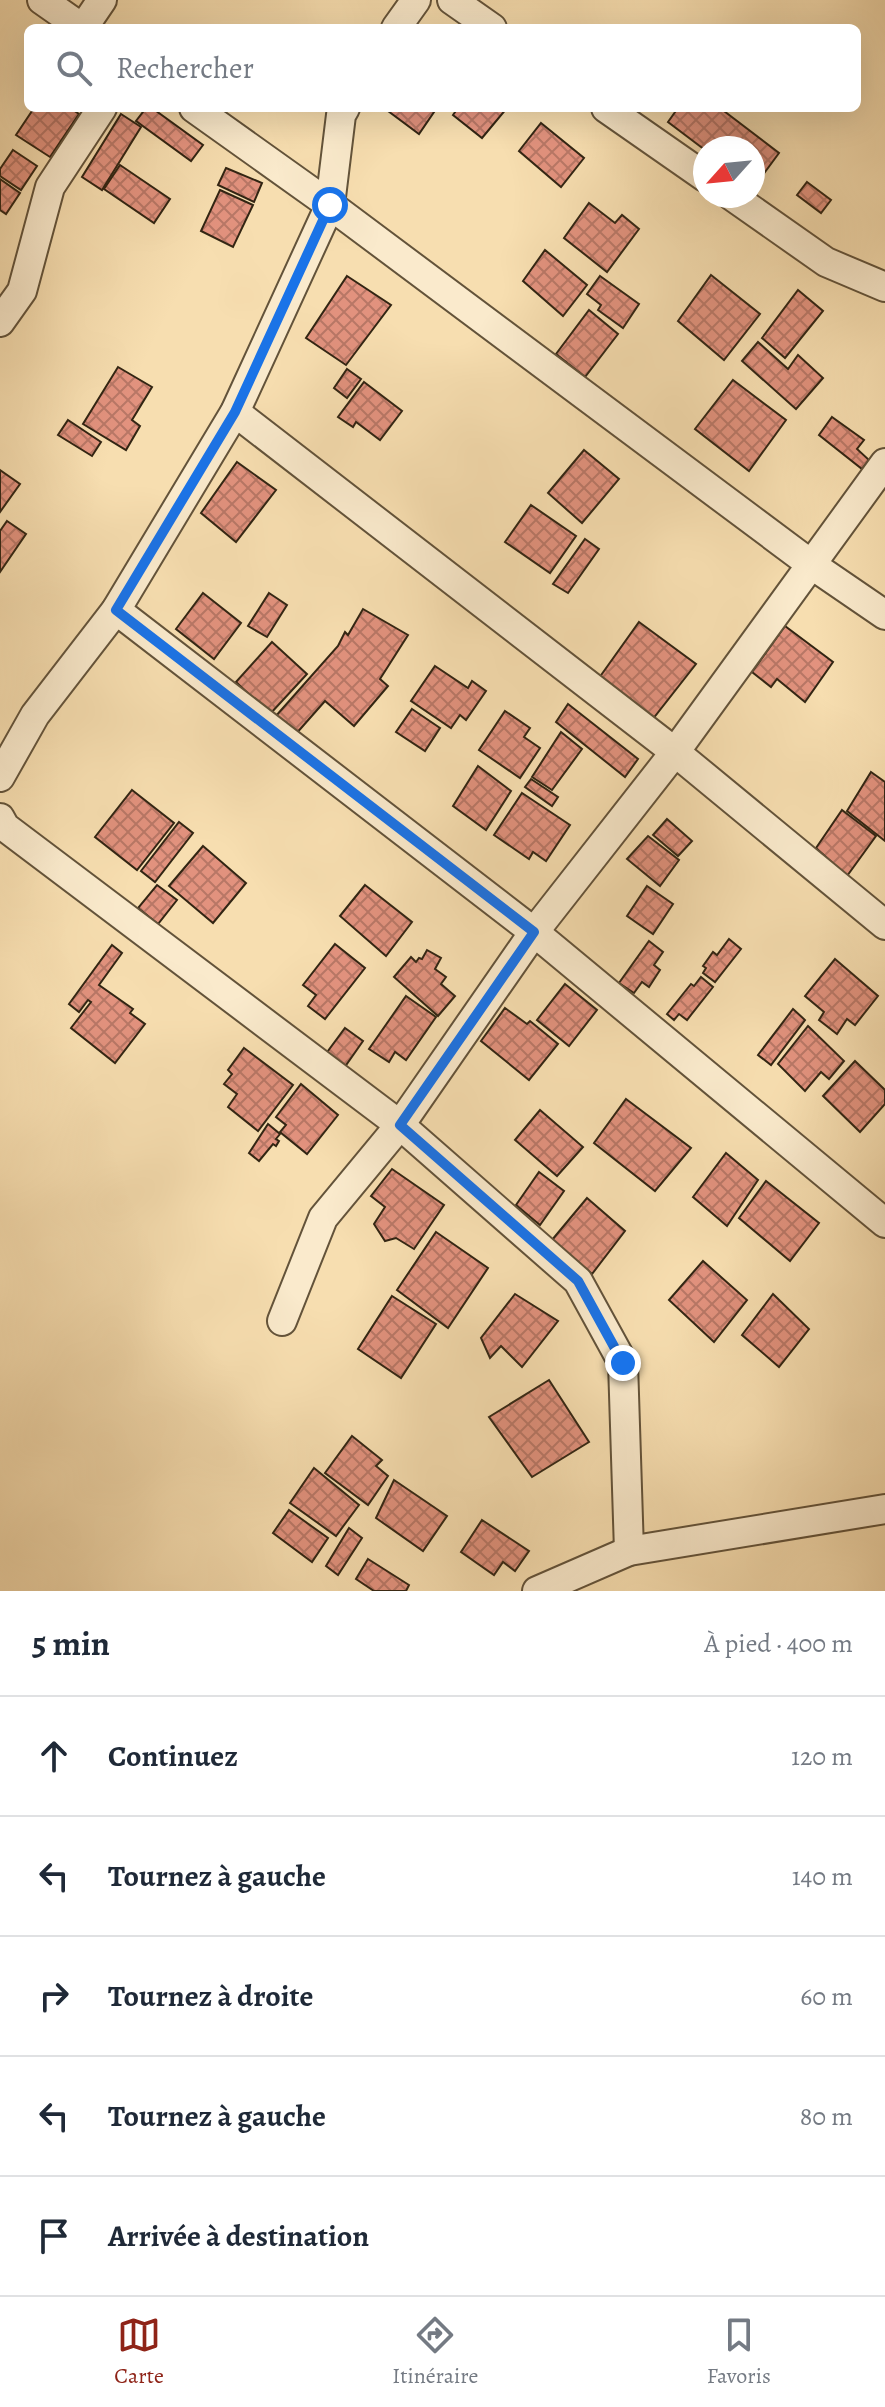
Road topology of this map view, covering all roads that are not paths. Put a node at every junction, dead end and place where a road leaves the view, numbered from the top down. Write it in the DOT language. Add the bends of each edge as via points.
graph roads {
  1 [pos="42,0"];
  2 [pos="102,0"];
  3 [pos="416,0"];
  4 [pos="452,0"];
  5 [pos="76,24"];
  6 [pos="85,24"];
  7 [pos="399,24"];
  8 [pos="486,24"];
  9 [pos="99,112"];
  10 [pos="200,112"];
  11 [pos="343,112"];
  12 [pos="612,112"];
  13 [pos="693,169"];
  14 [pos="330,205"];
  15 [pos="749,208"];
  16 [pos="885,287"];
  17 [pos="0,322"];
  18 [pos="235,412"];
  19 [pos="885,463"];
  20 [pos="812,565"];
  21 [pos="116,610"];
  22 [pos="885,615"];
  23 [pos="675,752"];
  24 [pos="0,777"];
  25 [pos="0,818"];
  26 [pos="885,925"];
  27 [pos="534,932"];
  28 [pos="400,1125"];
  29 [pos="885,1223"];
  30 [pos="282,1321"];
  31 [pos="885,1509"];
  32 [pos="629,1551"];
  33 [pos="537,1591"];
  1 -- 5 [label="street"];
  2 -- 6 [label="street"];
  3 -- 7 [label="street"];
  4 -- 8 [label="street"];
  9 -- 17 [label="street" via="50,187 22,291"];
  10 -- 14 [label="street"];
  11 -- 14 [label="street"];
  12 -- 13 [label="street"];
  14 -- 18 [label="street"];
  14 -- 20 [label="street"];
  15 -- 16 [label="street" via="826,262"];
  18 -- 21 [label="street"];
  18 -- 23 [label="street"];
  19 -- 20 [label="street"];
  20 -- 22 [label="street"];
  20 -- 23 [label="street"];
  21 -- 24 [label="street" via="35,715"];
  21 -- 27 [label="street"];
  23 -- 26 [label="street"];
  23 -- 27 [label="street"];
  25 -- 28 [label="street" via="5,827"];
  27 -- 28 [label="street"];
  27 -- 29 [label="street"];
  28 -- 30 [label="street" via="323,1218"];
  28 -- 32 [label="street" via="578,1281 623,1363"];
  31 -- 32 [label="street"];
  32 -- 33 [label="street"];
}
